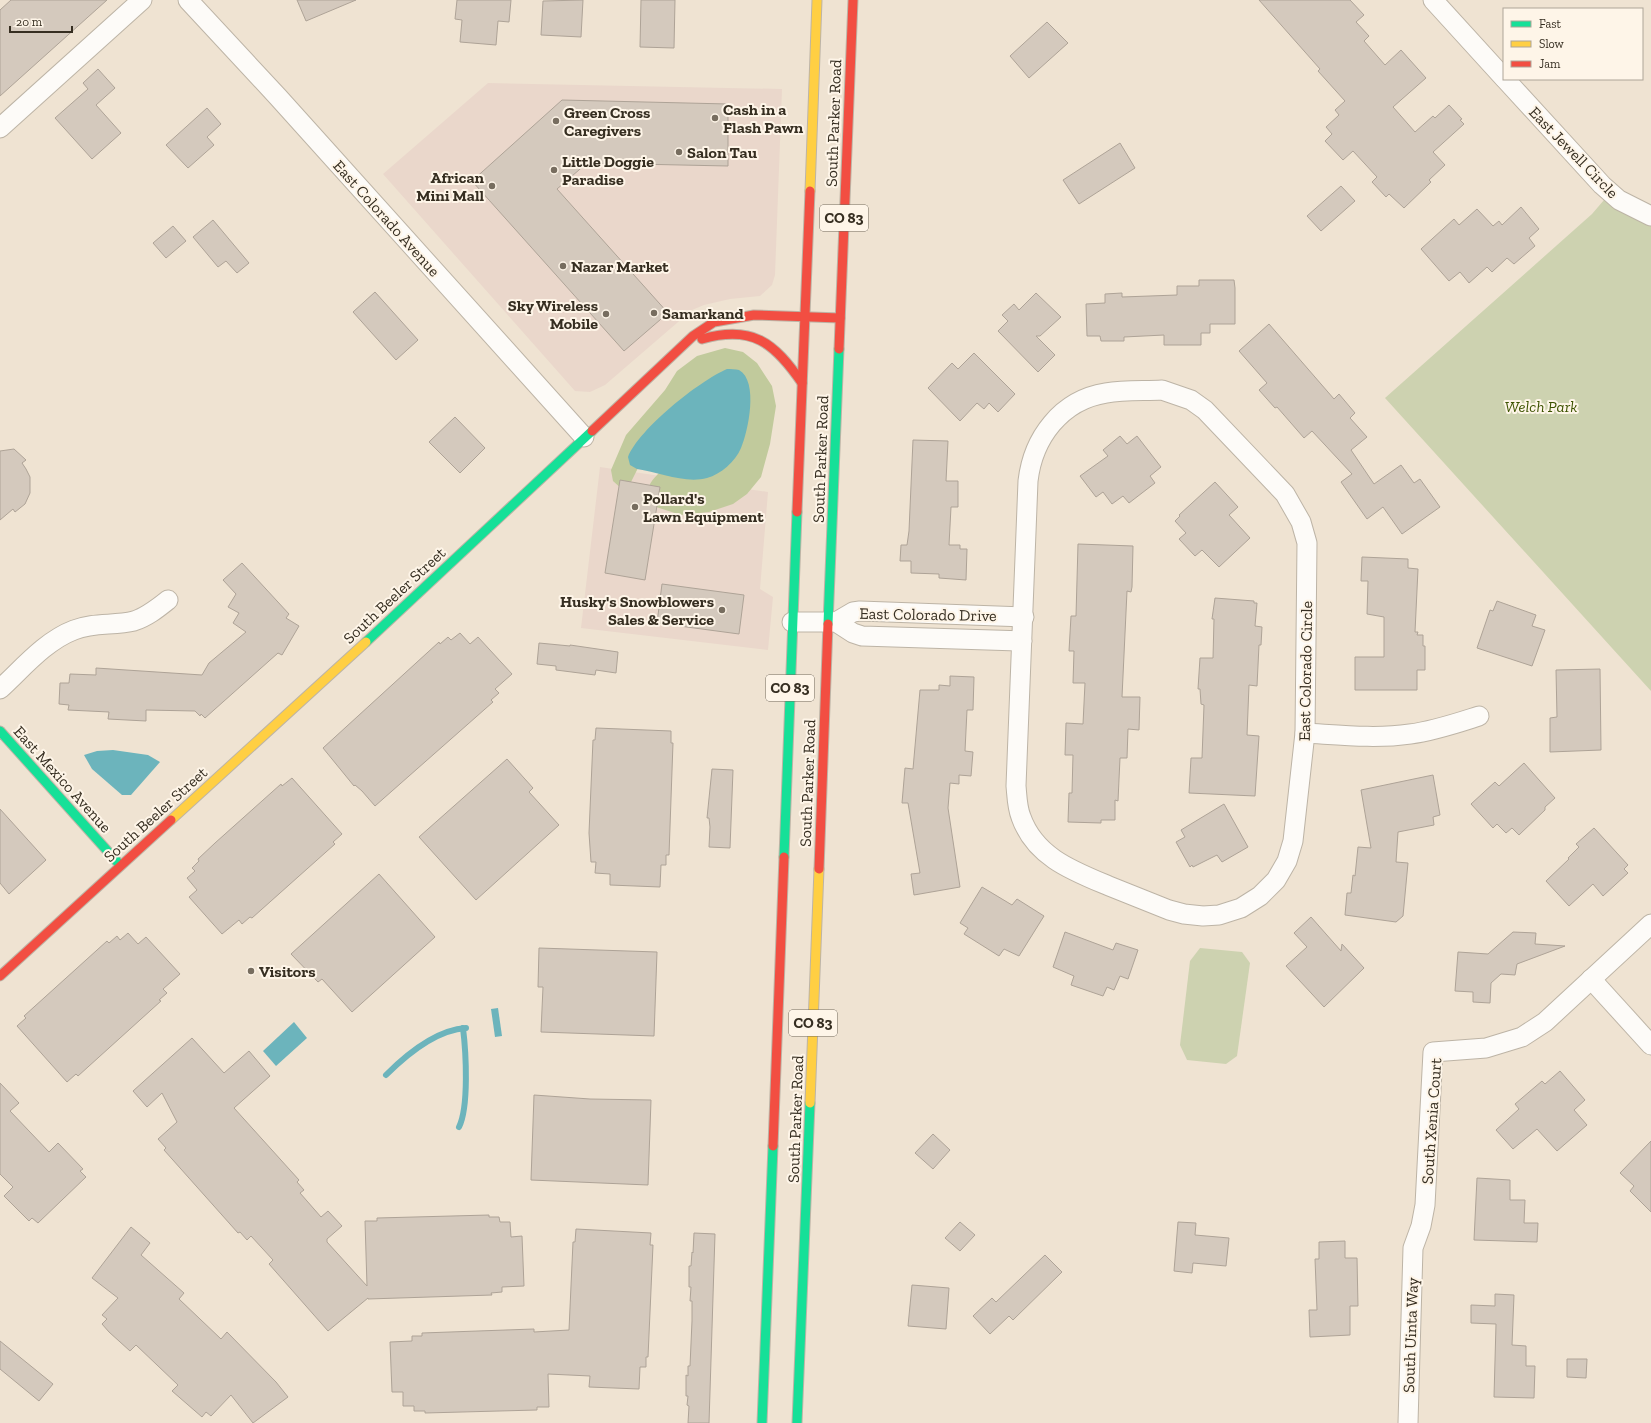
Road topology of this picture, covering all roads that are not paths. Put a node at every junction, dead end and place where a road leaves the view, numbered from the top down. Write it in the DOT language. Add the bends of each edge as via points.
graph roads {
  1 [pos="142,0"];
  2 [pos="188,0"];
  3 [pos="817,0"];
  4 [pos="854,0"];
  5 [pos="1433,0"];
  6 [pos="1503,78"];
  7 [pos="1505,80"];
  8 [pos="0,128"];
  9 [pos="1651,216"];
  10 [pos="805,317"];
  11 [pos="840,318"];
  12 [pos="671,355"];
  13 [pos="802,383"];
  14 [pos="584,437"];
  15 [pos="168,600"];
  16 [pos="1024,616"];
  17 [pos="792,622"];
  18 [pos="832,622"];
  19 [pos="1022,641"];
  20 [pos="0,689"];
  21 [pos="1479,716"];
  22 [pos="0,731"];
  23 [pos="1305,732"];
  24 [pos="120,866"];
  25 [pos="1651,924"];
  26 [pos="0,976"];
  27 [pos="1591,979"];
  28 [pos="1651,1045"];
  29 [pos="1413,1248"];
  30 [pos="762,1423"];
  31 [pos="797,1423"];
  32 [pos="1408,1423"];
  1 -- 8 [label="street"];
  2 -- 14 [label="street, East Colorado Avenue"];
  3 -- 10 [label="main road, South Parker Road / CO 83"];
  4 -- 11 [label="main road, South Parker Road / CO 83"];
  5 -- 6 [label="street, East Jewell Circle"];
  7 -- 9 [label="street, East Jewell Circle" via="1606,189 1632,208"];
  10 -- 11 [label="main road, South Beeler Street"];
  10 -- 12 [label="main road, South Beeler Street" via="754,315 714,322"];
  10 -- 13 [label="main road, South Parker Road / CO 83"];
  11 -- 18 [label="main road, South Parker Road / CO 83"];
  12 -- 13 [label="main road" via="710,336 726,333 744,334 763,341 779,353"];
  12 -- 14 [label="main road, South Beeler Street"];
  13 -- 17 [label="main road, South Parker Road / CO 83"];
  14 -- 24 [label="main road, South Beeler Street" via="424,589"];
  15 -- 20 [label="street" via="134,621 93,624 72,630 46,648"];
  16 -- 18 [label="street, East Colorado Drive" via="860,611"];
  16 -- 19 [label="street, East Colorado Circle"];
  16 -- 23 [label="street, East Colorado Circle" via="1030,465 1050,424 1065,410 1106,393 1162,390 1191,400 1205,410 1285,494 1301,522 1307,543"];
  17 -- 18 [label="street"];
  17 -- 30 [label="main road, South Parker Road / CO 83"];
  18 -- 19 [label="street, East Colorado Drive" via="862,636"];
  18 -- 31 [label="main road, South Parker Road / CO 83"];
  19 -- 23 [label="street, East Colorado Circle" via="1016,786 1021,817 1031,836 1045,853 1071,870 1169,910 1184,914 1219,915 1241,908 1260,896 1276,880 1287,861 1293,840"];
  21 -- 23 [label="street" via="1434,730 1410,734 1386,736"];
  22 -- 24 [label="main road, East Mexico Avenue"];
  24 -- 26 [label="main road, South Beeler Street"];
  25 -- 27 [label="street, South Xenia Court"];
  27 -- 28 [label="street"];
  27 -- 29 [label="street, South Xenia Court" via="1545,1022 1522,1037 1486,1048 1433,1052 1425,1205"];
  29 -- 32 [label="street, South Uinta Way"];
}
